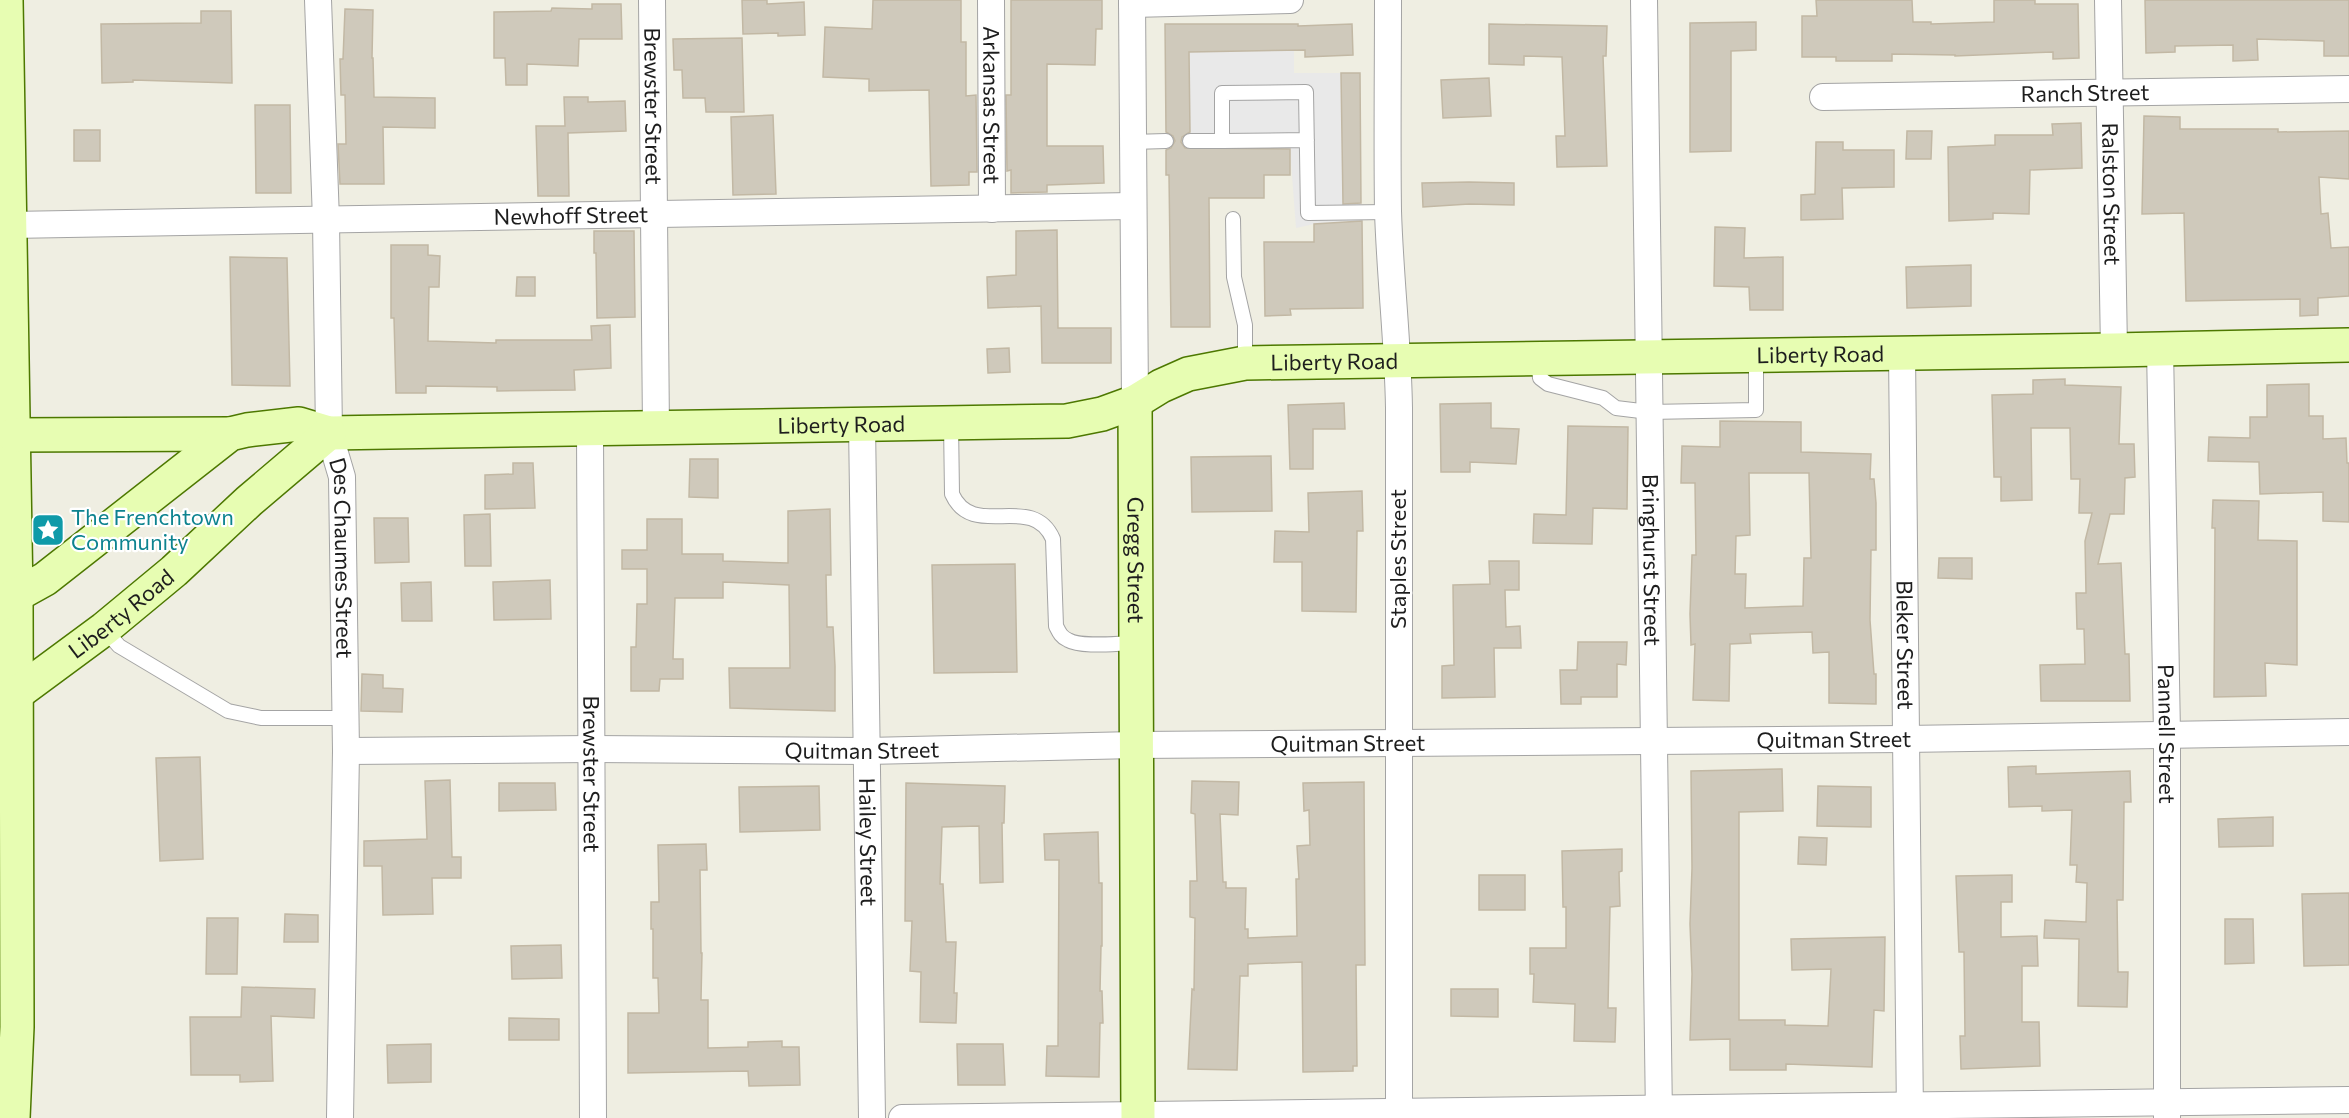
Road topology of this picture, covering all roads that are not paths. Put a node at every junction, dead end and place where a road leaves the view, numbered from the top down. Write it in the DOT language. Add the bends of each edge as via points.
graph roads {
  1 [pos="6,0"];
  2 [pos="318,0"];
  3 [pos="652,0"];
  4 [pos="991,0"];
  5 [pos="1290,0"];
  6 [pos="1388,0"];
  7 [pos="1644,0"];
  8 [pos="2108,0"];
  9 [pos="1132,2"];
  10 [pos="2349,89"];
  11 [pos="2109,92"];
  12 [pos="1823,97"];
  13 [pos="1307,140"];
  14 [pos="1166,141"];
  15 [pos="1190,141"];
  16 [pos="1222,141"];
  17 [pos="1132,142"];
  18 [pos="1132,206"];
  19 [pos="992,209"];
  20 [pos="1388,212"];
  21 [pos="654,215"];
  22 [pos="1233,219"];
  23 [pos="326,220"];
  24 [pos="10,225"];
  25 [pos="2349,345"];
  26 [pos="2160,348"];
  27 [pos="2114,351"];
  28 [pos="1902,353"];
  29 [pos="1756,355"];
  30 [pos="1648,356"];
  31 [pos="1538,359"];
  32 [pos="1398,362"];
  33 [pos="1245,363"];
  34 [pos="1135,402"];
  35 [pos="1649,412"];
  36 [pos="951,423"];
  37 [pos="862,424"];
  38 [pos="590,430"];
  39 [pos="656,430"];
  40 [pos="239,432"];
  41 [pos="329,433"];
  42 [pos="13,435"];
  43 [pos="263,489"];
  44 [pos="7,529"];
  45 [pos="8,600"];
  46 [pos="104,629"];
  47 [pos="1135,644"];
  48 [pos="8,697"];
  49 [pos="345,718"];
  50 [pos="2349,732"];
  51 [pos="2167,734"];
  52 [pos="1905,739"];
  53 [pos="1653,741"];
  54 [pos="1398,744"];
  55 [pos="1135,745"];
  56 [pos="592,749"];
  57 [pos="867,751"];
  58 [pos="346,752"];
  59 [pos="0,972"];
  60 [pos="17,1027"];
  61 [pos="2346,1106"];
  62 [pos="2167,1111"];
  63 [pos="1910,1113"];
  64 [pos="1659,1114"];
  65 [pos="1399,1116"];
  66 [pos="1138,1117"];
  67 [pos="13,1118"];
  68 [pos="340,1118"];
  69 [pos="593,1118"];
  70 [pos="872,1118"];
  71 [pos="902,1118"];
  1 -- 24 [label="main road"];
  2 -- 23 [label="street, Des Chaumes Street"];
  3 -- 21 [label="street, Brewster Street"];
  4 -- 19 [label="street, Arkansas Street"];
  5 -- 9 [label="street"];
  6 -- 20 [label="street, Staples Street"];
  7 -- 30 [label="street, Bringhurst Street"];
  8 -- 11 [label="street, Ralston Street"];
  9 -- 17 [label="street, Gregg Street"];
  10 -- 11 [label="street, Ranch Street"];
  11 -- 12 [label="street, Ranch Street"];
  11 -- 27 [label="street, Ralston Street"];
  13 -- 16 [label="lane"];
  13 -- 16 [label="lane" via="1306,92 1222,93"];
  13 -- 20 [label="lane" via="1308,213"];
  14 -- 17 [label="lane"];
  15 -- 16 [label="lane"];
  17 -- 18 [label="street, Gregg Street"];
  18 -- 19 [label="street, Newhoff Street"];
  18 -- 34 [label="street, Gregg Street"];
  19 -- 21 [label="street, Newhoff Street"];
  20 -- 32 [label="street, Staples Street"];
  21 -- 23 [label="street, Newhoff Street"];
  21 -- 39 [label="street, Brewster Street"];
  22 -- 33 [label="lane" via="1234,277 1245,325"];
  23 -- 24 [label="street, Newhoff Street"];
  23 -- 41 [label="street, Des Chaumes Street"];
  24 -- 42 [label="main road"];
  25 -- 26 [label="main road, Liberty Road"];
  26 -- 27 [label="main road, Liberty Road"];
  26 -- 51 [label="street, Pannell Street"];
  27 -- 28 [label="main road, Liberty Road"];
  28 -- 29 [label="main road, Liberty Road"];
  28 -- 52 [label="street, Bleker Street"];
  29 -- 30 [label="main road, Liberty Road"];
  29 -- 35 [label="lane" via="1756,410"];
  30 -- 31 [label="main road, Liberty Road"];
  30 -- 35 [label="street, Bringhurst Street"];
  31 -- 32 [label="main road, Liberty Road"];
  31 -- 35 [label="lane" via="1540,378 1548,384 1603,398 1616,408"];
  32 -- 33 [label="main road, Liberty Road"];
  32 -- 54 [label="street, Staples Street"];
  33 -- 34 [label="main road, Liberty Road" via="1188,374"];
  34 -- 36 [label="main road, Liberty Road" via="1067,421"];
  34 -- 47 [label="main road, Gregg Street"];
  35 -- 53 [label="street, Bringhurst Street"];
  36 -- 37 [label="main road, Liberty Road"];
  36 -- 47 [label="lane" via="952,494 957,505 978,516 1028,516 1049,530 1053,539 1059,634 1078,643"];
  37 -- 39 [label="main road, Liberty Road"];
  37 -- 57 [label="street, Hailey Street"];
  38 -- 39 [label="main road, Liberty Road"];
  38 -- 41 [label="main road, Liberty Road"];
  38 -- 56 [label="street, Brewster Street"];
  40 -- 41 [label="main road, Liberty Road" via="299,424"];
  40 -- 42 [label="main road, Liberty Road"];
  40 -- 43 [label="main road" via="263,450"];
  40 -- 45 [label="main road" via="45,579"];
  41 -- 43 [label="main road, Liberty Road"];
  41 -- 49 [label="street, Des Chaumes Street" via="342,477"];
  42 -- 44 [label="main road"];
  43 -- 46 [label="main road, Liberty Road"];
  44 -- 45 [label="main road"];
  45 -- 48 [label="main road"];
  46 -- 48 [label="main road, Liberty Road"];
  46 -- 49 [label="lane" via="119,646 228,711 261,718"];
  47 -- 55 [label="main road, Gregg Street"];
  48 -- 60 [label="main road"];
  49 -- 58 [label="street, Des Chaumes Street"];
  50 -- 51 [label="street, Quitman Street"];
  51 -- 52 [label="street, Quitman Street"];
  51 -- 62 [label="street, Pannell Street"];
  52 -- 53 [label="street, Quitman Street"];
  52 -- 63 [label="street, Bleker Street"];
  53 -- 54 [label="street, Quitman Street"];
  53 -- 64 [label="street, Bringhurst Street"];
  54 -- 55 [label="street, Quitman Street"];
  54 -- 65 [label="street, Staples Street"];
  55 -- 57 [label="street, Quitman Street"];
  55 -- 66 [label="main road, Gregg Street"];
  56 -- 57 [label="street, Quitman Street"];
  56 -- 58 [label="street, Quitman Street"];
  56 -- 69 [label="street, Brewster Street"];
  57 -- 70 [label="street, Hailey Street"];
  58 -- 68 [label="street, Des Chaumes Street"];
  59 -- 60 [label="main road"];
  60 -- 67 [label="main road"];
  61 -- 62 [label="street"];
  62 -- 63 [label="street"];
  63 -- 64 [label="street"];
  64 -- 65 [label="street"];
  65 -- 66 [label="street"];
  66 -- 71 [label="street"];
}
